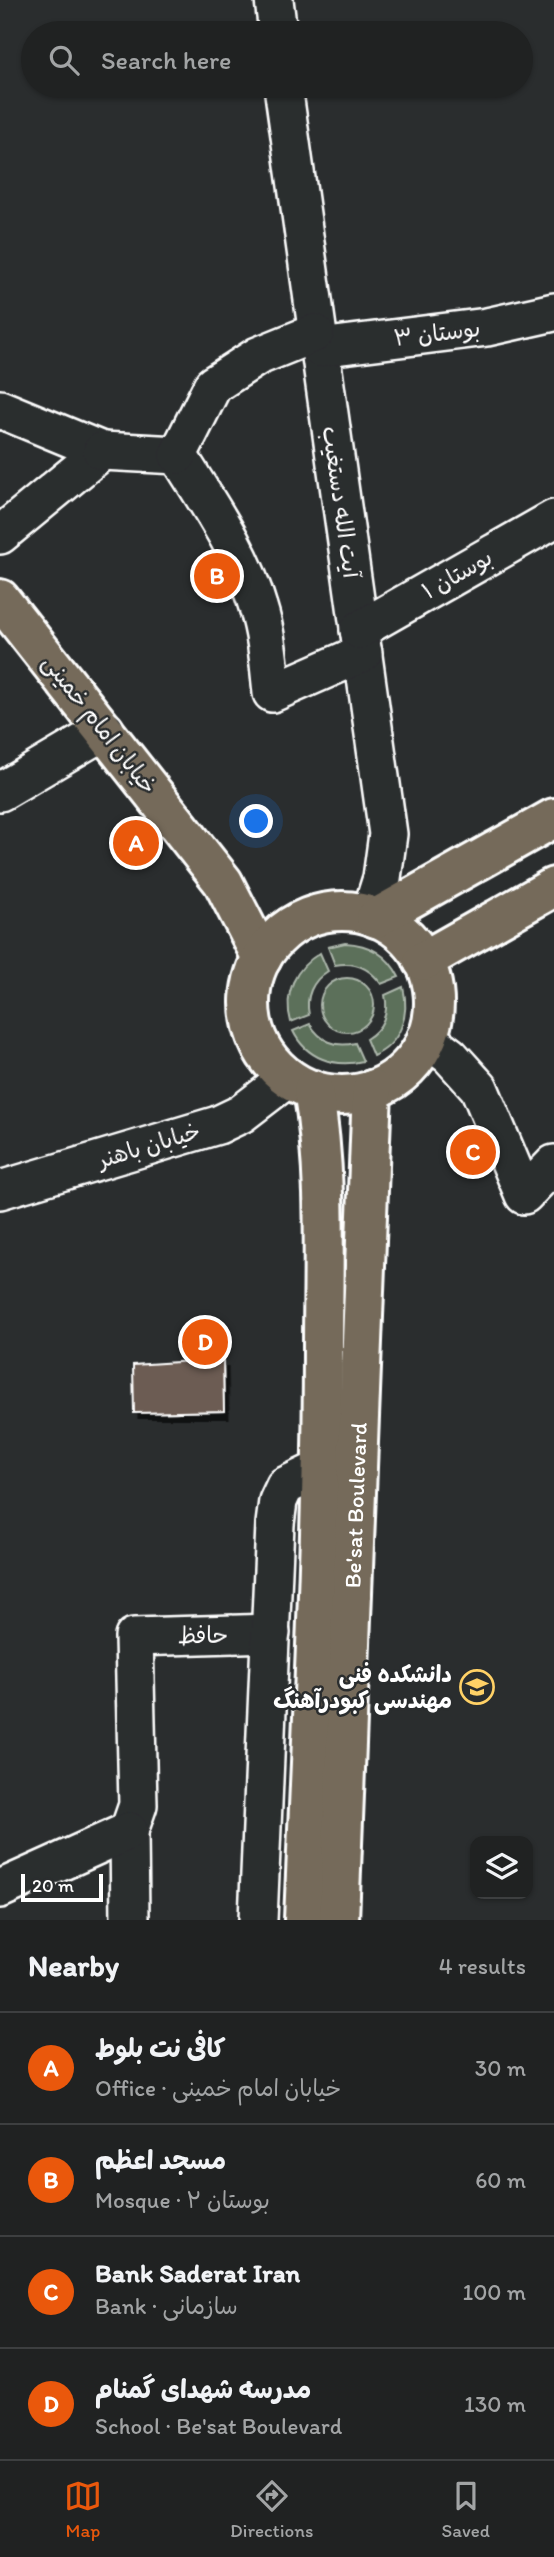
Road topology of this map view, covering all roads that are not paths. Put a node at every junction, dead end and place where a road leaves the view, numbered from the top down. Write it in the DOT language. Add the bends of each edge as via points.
graph roads {
  1 [pos="274,0"];
  2 [pos="277,21"];
  3 [pos="285,98"];
  4 [pos="554,313"];
  5 [pos="317,340"];
  6 [pos="0,410"];
  7 [pos="102,451"];
  8 [pos="178,455"];
  9 [pos="554,519"];
  10 [pos="0,535"];
  11 [pos="0,599"];
  12 [pos="361,641"];
  13 [pos="105,730"];
  14 [pos="0,792"];
  15 [pos="554,818"];
  16 [pos="554,887"];
  17 [pos="373,917"];
  18 [pos="262,958"];
  19 [pos="424,961"];
  20 [pos="426,1038"];
  21 [pos="300,1084"];
  22 [pos="372,1090"];
  23 [pos="554,1164"];
  24 [pos="0,1190"];
  25 [pos="323,1468"];
  26 [pos="271,1633"];
  27 [pos="129,1831"];
  28 [pos="0,1889"];
  29 [pos="130,1920"];
  30 [pos="258,1920"];
  31 [pos="304,1920"];
  32 [pos="339,1920"];
  1 -- 2 [label="street"];
  3 -- 5 [label="street, آیت الله دستغیب"];
  4 -- 5 [label="street, بوستان ۳" via="487,327"];
  5 -- 8 [label="street, بوستان ۳" via="258,356 213,386"];
  5 -- 12 [label="street, آیت الله دستغیب"];
  6 -- 7 [label="street"];
  7 -- 8 [label="street"];
  7 -- 10 [label="street"];
  8 -- 12 [label="street, بوستان ۱" via="247,574 262,621 272,692"];
  9 -- 12 [label="street, بوستان ۱"];
  11 -- 13 [label="main road, خیابان امام خمینی"];
  12 -- 17 [label="street, آیت الله دستغیب" via="388,834"];
  13 -- 14 [label="street"];
  13 -- 18 [label="main road, خیابان امام خمینی" via="223,882"];
  15 -- 17 [label="main road"];
  16 -- 19 [label="main road"];
  17 -- 18 [label="main road" via="341,911 311,916 278,937"];
  17 -- 19 [label="main road" via="404,935"];
  18 -- 21 [label="main road" via="252,984 253,1026 270,1061"];
  19 -- 20 [label="main road" via="433,1003"];
  20 -- 22 [label="main road" via="399,1075"];
  20 -- 23 [label="street" via="479,1088 524,1195"];
  21 -- 22 [label="main road" via="336,1095"];
  21 -- 24 [label="street, خیابان باهنر" via="218,1125"];
  21 -- 25 [label="main road, Be'sat Boulevard" via="320,1128"];
  22 -- 32 [label="main road, Be'sat Boulevard"];
  25 -- 26 [label="street" via="290,1481 278,1502"];
  25 -- 31 [label="main road, Be'sat Boulevard"];
  26 -- 27 [label="street, حافظ" via="134,1637 138,1805"];
  26 -- 30 [label="street"];
  27 -- 28 [label="street"];
  27 -- 29 [label="street"];
}
